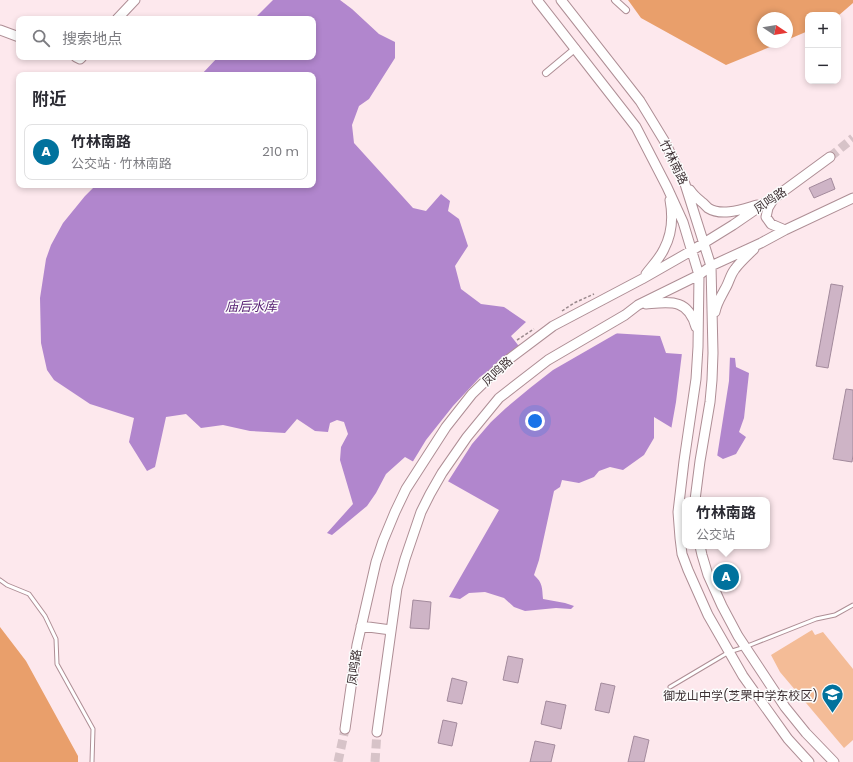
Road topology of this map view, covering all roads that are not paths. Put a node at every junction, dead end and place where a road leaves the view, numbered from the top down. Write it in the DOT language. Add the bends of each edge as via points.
graph roads {
  1 [pos="135,0"];
  2 [pos="537,0"];
  3 [pos="561,0"];
  4 [pos="615,0"];
  5 [pos="626,10"];
  6 [pos="120,16"];
  7 [pos="0,30"];
  8 [pos="16,36"];
  9 [pos="576,48"];
  10 [pos="546,73"];
  11 [pos="830,157"];
  12 [pos="686,184"];
  13 [pos="667,187"];
  14 [pos="774,198"];
  15 [pos="853,198"];
  16 [pos="764,203"];
  17 [pos="786,230"];
  18 [pos="705,243"];
  19 [pos="761,243"];
  20 [pos="691,251"];
  21 [pos="711,266"];
  22 [pos="699,275"];
  23 [pos="642,279"];
  24 [pos="638,305"];
  25 [pos="712,322"];
  26 [pos="698,335"];
  27 [pos="695,497"];
  28 [pos="701,549"];
  29 [pos="0,580"];
  30 [pos="853,605"];
  31 [pos="361,626"];
  32 [pos="391,630"];
  33 [pos="745,647"];
  34 [pos="729,652"];
  35 [pos="670,687"];
  36 [pos="345,729"];
  37 [pos="376,732"];
  38 [pos="92,762"];
  39 [pos="809,762"];
  40 [pos="834,762"];
  1 -- 6 [label="main road"];
  2 -- 9 [label="main road, 竹林南路"];
  3 -- 12 [label="main road, 竹林南路" via="640,101"];
  4 -- 5 [label="street"];
  7 -- 8 [label="main road"];
  9 -- 10 [label="street"];
  9 -- 13 [label="main road, 竹林南路" via="636,127"];
  11 -- 14 [label="main road, 凤鸣路"];
  12 -- 16 [label="main road" via="696,198 716,211 738,210"];
  12 -- 18 [label="main road, 竹林南路"];
  13 -- 20 [label="main road, 竹林南路" via="683,222"];
  13 -- 23 [label="main road" via="672,223 668,241"];
  14 -- 16 [label="main road, 凤鸣路"];
  14 -- 17 [label="main road" via="766,216 771,224"];
  15 -- 17 [label="main road, 凤鸣路"];
  16 -- 18 [label="main road, 凤鸣路"];
  17 -- 19 [label="main road, 凤鸣路"];
  18 -- 20 [label="main road, 凤鸣路"];
  18 -- 21 [label="main road, 竹林南路"];
  19 -- 21 [label="main road, 凤鸣路"];
  19 -- 25 [label="main road" via="735,269 717,303"];
  20 -- 22 [label="main road, 竹林南路"];
  20 -- 23 [label="main road, 凤鸣路"];
  21 -- 22 [label="main road, 凤鸣路"];
  21 -- 25 [label="main road, 竹林南路"];
  22 -- 24 [label="main road, 凤鸣路"];
  22 -- 26 [label="main road, 竹林南路"];
  23 -- 31 [label="main road, 凤鸣路" via="553,326 504,363 472,394 446,427 406,489 376,562"];
  24 -- 26 [label="main road" via="672,302 684,306 691,313"];
  24 -- 32 [label="main road, 凤鸣路" via="548,360 499,398 467,437 442,473 421,512 397,588"];
  25 -- 27 [label="main road, 竹林南路" via="710,402"];
  26 -- 34 [label="main road, 竹林南路" via="696,380 678,512 680,538 688,570 708,615"];
  28 -- 33 [label="main road" via="708,575"];
  29 -- 38 [label="lane" via="29,594 45,616 56,639 57,664 94,729"];
  30 -- 33 [label="lane" via="835,615"];
  31 -- 32 [label="main road"];
  31 -- 36 [label="main road, 凤鸣路"];
  32 -- 37 [label="main road, 凤鸣路"];
  33 -- 34 [label="lane"];
  33 -- 40 [label="main road" via="785,707"];
  34 -- 35 [label="lane"];
  34 -- 39 [label="main road" via="771,716"];
}
